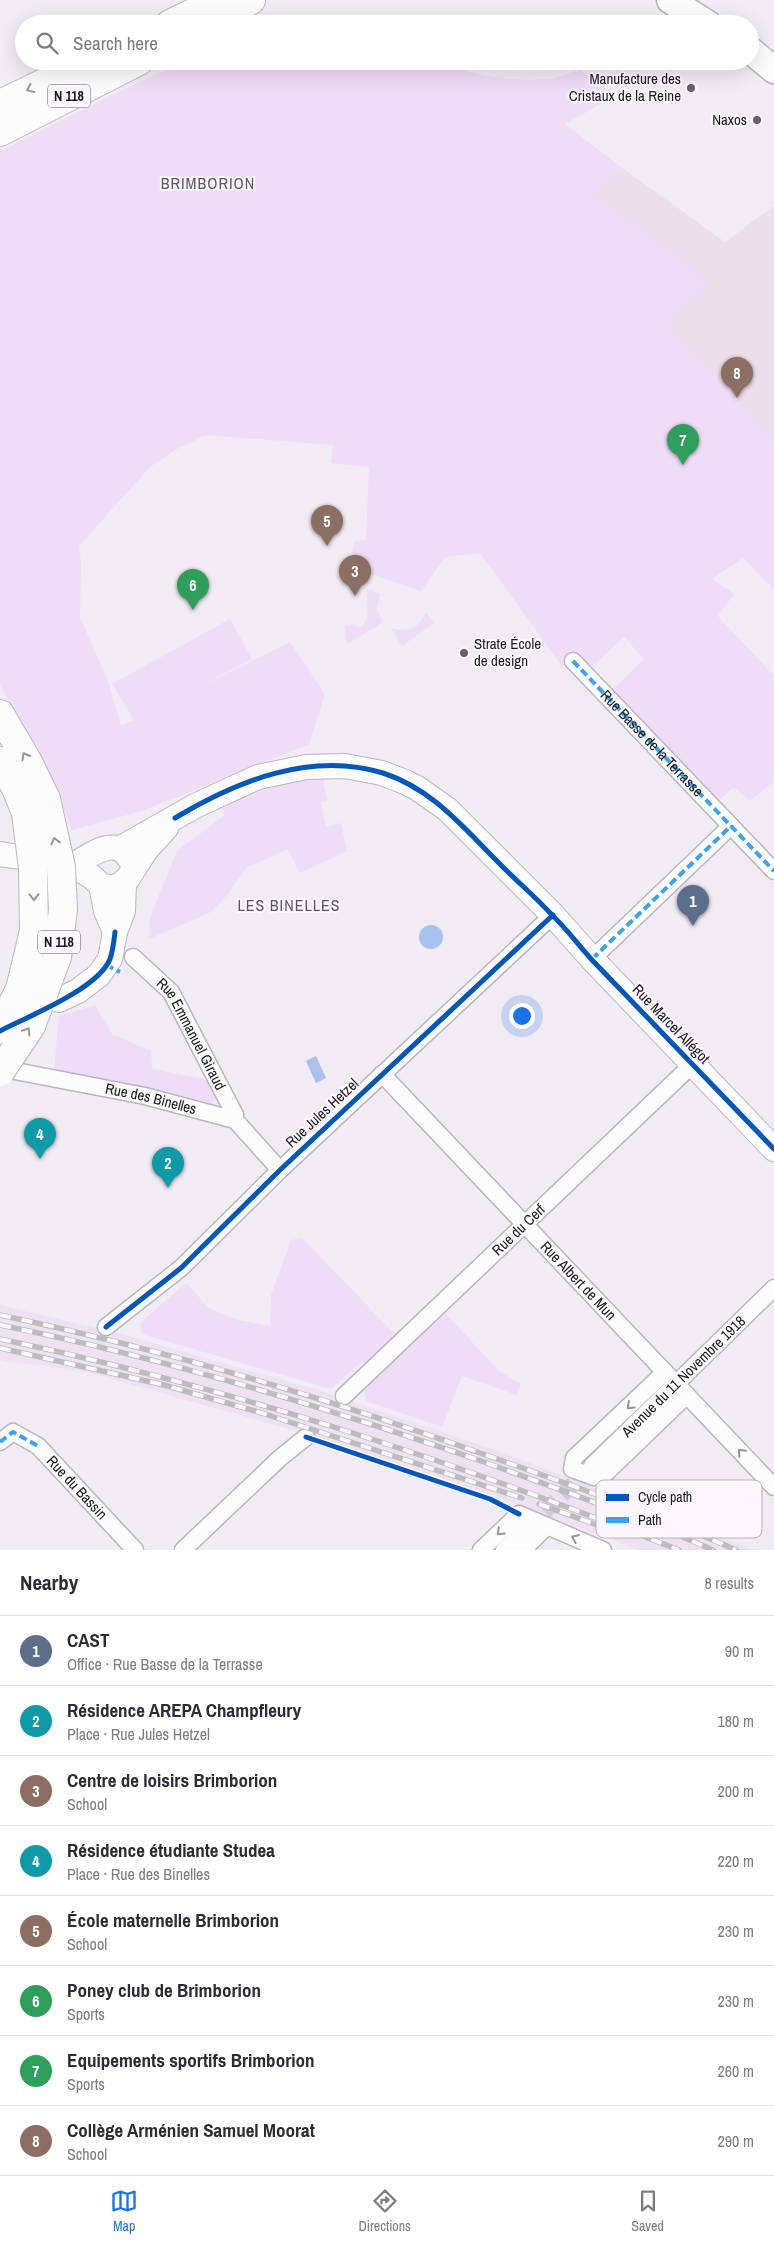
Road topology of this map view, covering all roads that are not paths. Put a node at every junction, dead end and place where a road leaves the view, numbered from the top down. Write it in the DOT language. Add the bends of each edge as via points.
graph roads {
  1 [pos="195,0"];
  2 [pos="216,0"];
  3 [pos="251,0"];
  4 [pos="670,0"];
  5 [pos="180,15"];
  6 [pos="190,15"];
  7 [pos="228,15"];
  8 [pos="694,15"];
  9 [pos="759,55"];
  10 [pos="71,70"];
  11 [pos="121,70"];
  12 [pos="774,70"];
  13 [pos="0,104"];
  14 [pos="0,132"];
  15 [pos="573,661"];
  16 [pos="0,714"];
  17 [pos="0,760"];
  18 [pos="36,806"];
  19 [pos="175,818"];
  20 [pos="731,826"];
  21 [pos="108,850"];
  22 [pos="774,871"];
  23 [pos="127,877"];
  24 [pos="97,881"];
  25 [pos="553,915"];
  26 [pos="115,932"];
  27 [pos="133,957"];
  28 [pos="592,959"];
  29 [pos="59,1000"];
  30 [pos="0,1030"];
  31 [pos="693,1064"];
  32 [pos="0,1070"];
  33 [pos="382,1074"];
  34 [pos="235,1120"];
  35 [pos="774,1149"];
  36 [pos="280,1170"];
  37 [pos="524,1224"];
  38 [pos="774,1288"];
  39 [pos="106,1327"];
  40 [pos="676,1384"];
  41 [pos="344,1396"];
  42 [pos="306,1437"];
  43 [pos="0,1442"];
  44 [pos="592,1466"];
  45 [pos="774,1487"];
  46 [pos="523,1521"];
  47 [pos="547,1526"];
  48 [pos="135,1550"];
  49 [pos="183,1550"];
  50 [pos="481,1550"];
  51 [pos="504,1550"];
  52 [pos="523,1550"];
  53 [pos="603,1550"];
  1 -- 5 [label="highway"];
  2 -- 6 [label="highway"];
  3 -- 7 [label="highway"];
  4 -- 8 [label="main road"];
  9 -- 12 [label="main road"];
  10 -- 13 [label="highway, N 118, one-way"];
  11 -- 14 [label="highway, N 118"];
  15 -- 20 [label="street, Rue Basse de la Terrasse"];
  18 -- 16 [label="highway, N 118, one-way" via="28,762"];
  17 -- 18 [label="highway, N 118" via="16,788"];
  18 -- 30 [label="highway, N 118, one-way, bridge" via="34,931 20,989"];
  32 -- 18 [label="highway, N 118, one-way, bridge" via="31,1026 57,957 63,910 61,867"];
  19 -- 21 [label="main road, Rue Marcel Allégot"];
  19 -- 23 [label="main road"];
  19 -- 25 [label="main road, Rue Marcel Allégot" via="225,791 268,775 306,767 345,766 382,773 418,788 447,809"];
  20 -- 22 [label="street, Rue Basse de la Terrasse"];
  20 -- 28 [label="street"];
  21 -- 23 [label="main road" via="130,861"];
  21 -- 24 [label="main road, Rue Marcel Allégot" via="73,865"];
  23 -- 24 [label="main road" via="110,888"];
  23 -- 26 [label="main road" via="123,911"];
  24 -- 26 [label="main road"];
  25 -- 28 [label="main road, Rue Marcel Allégot"];
  25 -- 33 [label="street, Rue Jules Hetzel"];
  26 -- 29 [label="main road" via="110,959 98,975 78,991"];
  27 -- 34 [label="street, Rue Emmanuel Giraud" via="171,992"];
  28 -- 31 [label="main road, Rue Marcel Allégot"];
  31 -- 35 [label="main road, Rue Marcel Allégot"];
  31 -- 37 [label="street, Rue du Cerf"];
  32 -- 34 [label="street, Rue des Binelles" via="145,1096"];
  33 -- 36 [label="street, Rue Jules Hetzel"];
  33 -- 37 [label="street, Rue Albert de Mun"];
  34 -- 36 [label="street"];
  36 -- 39 [label="street, Rue Jules Hetzel" via="181,1268"];
  37 -- 40 [label="street, Rue Albert de Mun"];
  37 -- 41 [label="street, Rue du Cerf"];
  38 -- 40 [label="street, Avenue du 11 Novembre 1918"];
  40 -- 40 [label="street, one-way" via="574,1458 572,1469 594,1477 606,1473"];
  40 -- 44 [label="street, Avenue du 11 Novembre 1918"];
  45 -- 40 [label="street, Rue Albert de Mun, one-way"];
  42 -- 49 [label="street"];
  43 -- 48 [label="street, Rue du Bassin" via="13,1432 38,1446"];
  46 -- 47 [label="street"];
  46 -- 50 [label="street, one-way"];
  46 -- 51 [label="street"];
  47 -- 52 [label="street"];
  53 -- 47 [label="street, one-way"];
}
